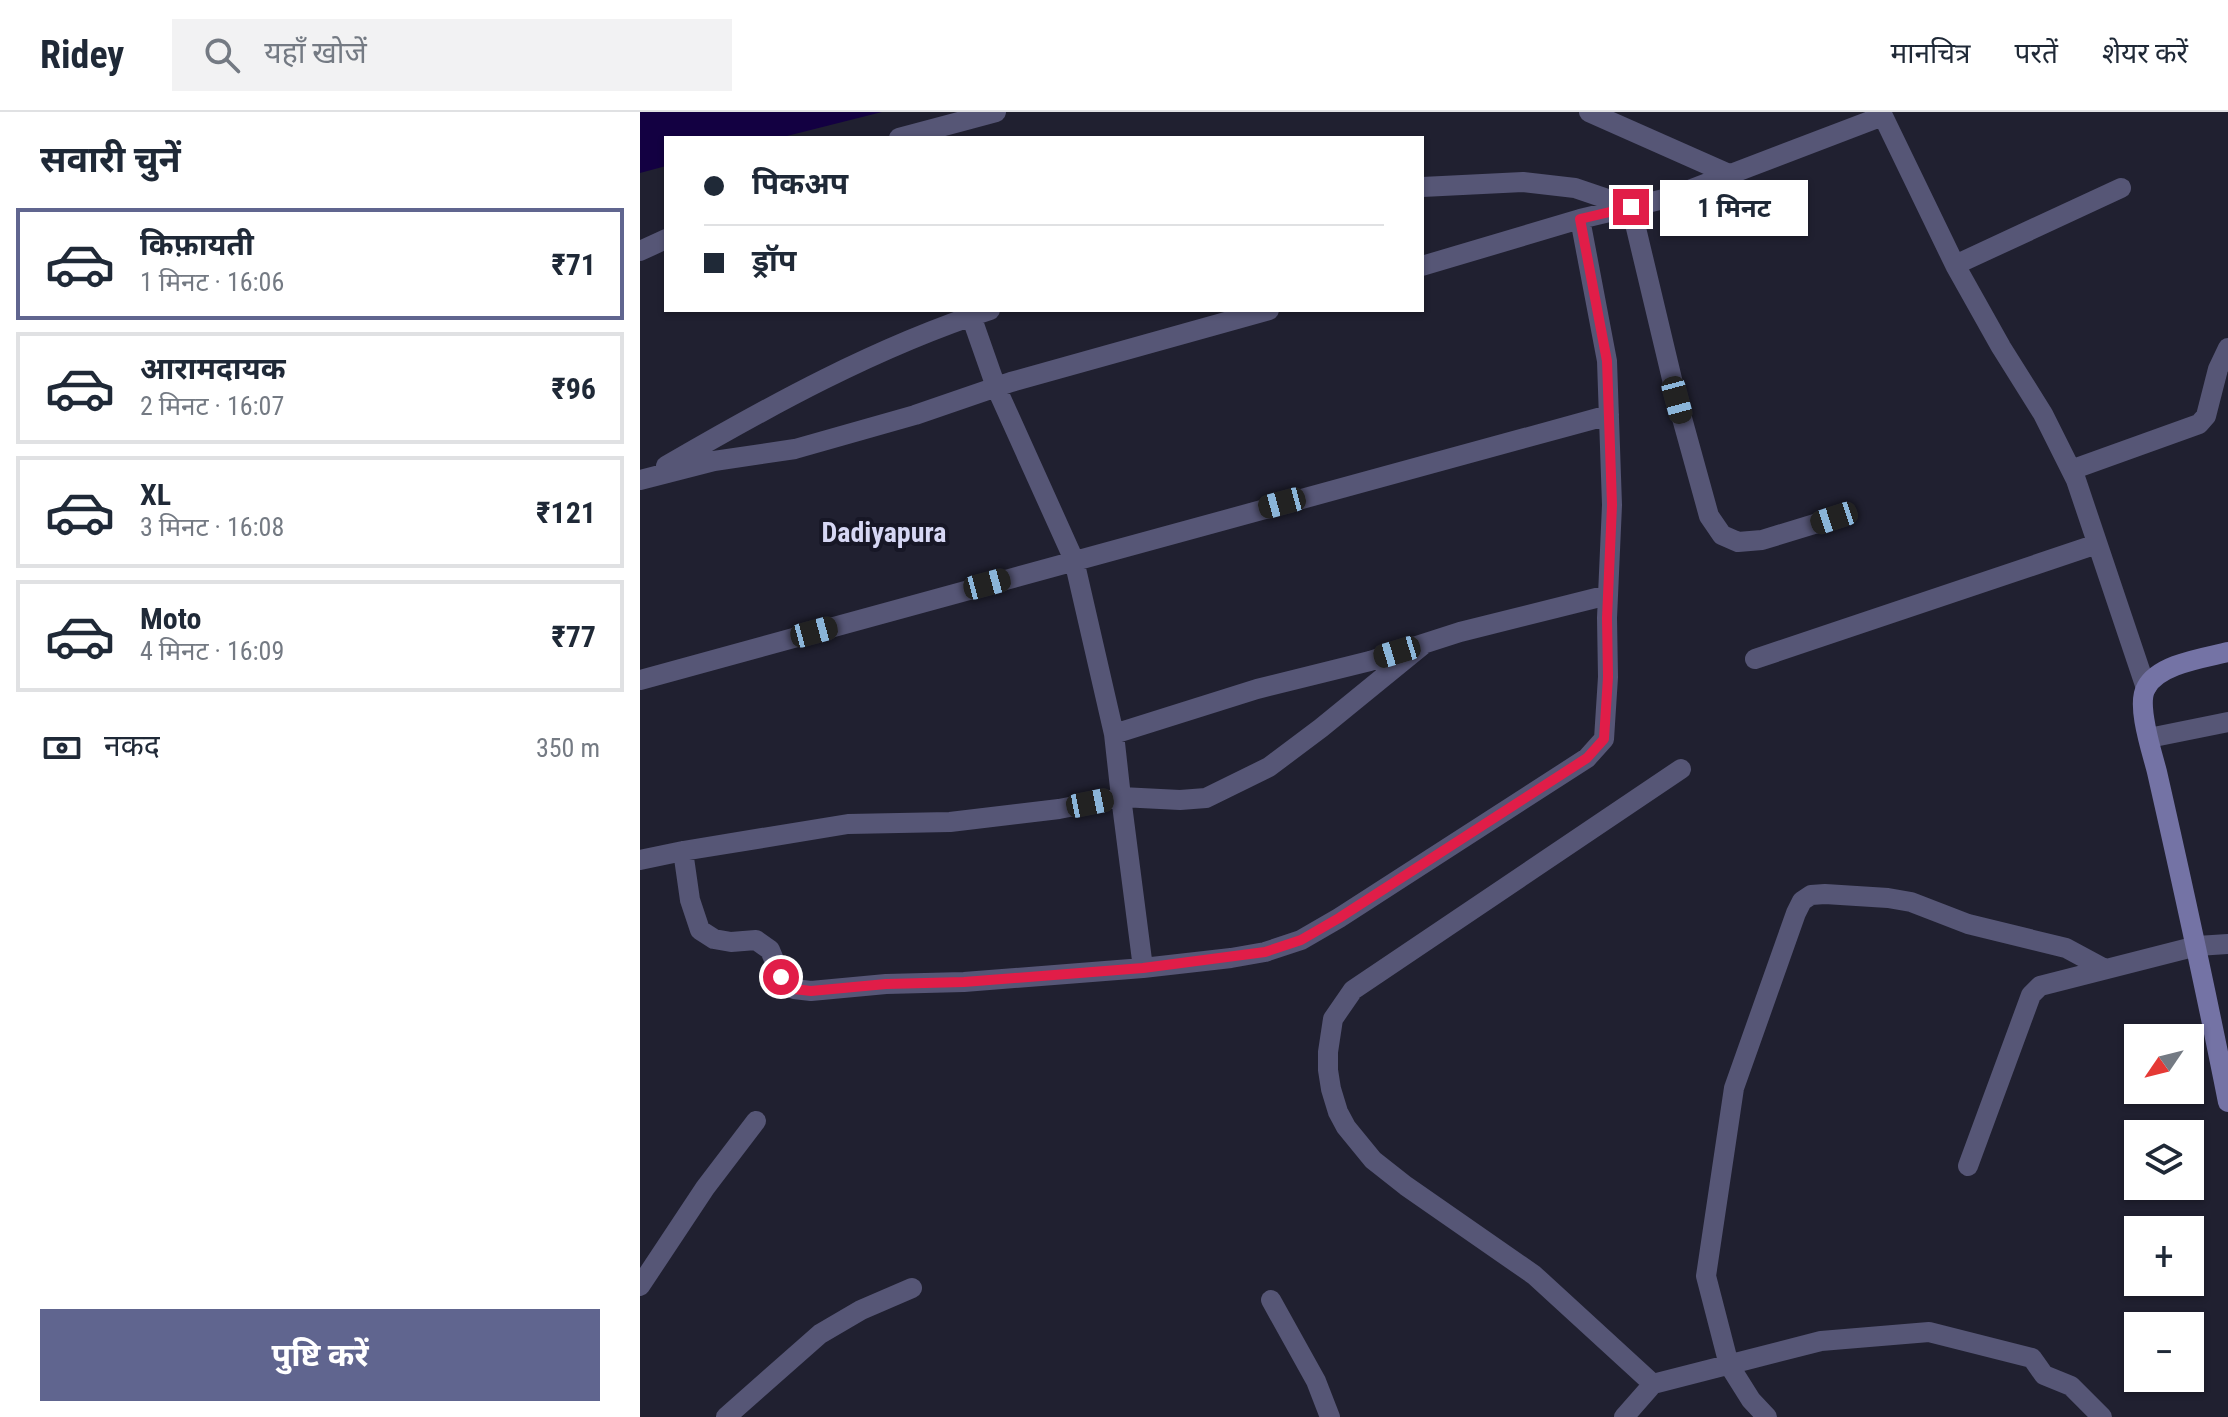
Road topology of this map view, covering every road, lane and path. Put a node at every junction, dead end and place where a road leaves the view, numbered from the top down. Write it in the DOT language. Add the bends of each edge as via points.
graph roads {
  1 [pos="996,112"];
  2 [pos="1589,112"];
  3 [pos="1882,114"];
  4 [pos="908,136"];
  5 [pos="1731,175"];
  6 [pos="1424,187"];
  7 [pos="2121,188"];
  8 [pos="1631,207"];
  9 [pos="1580,219"];
  10 [pos="664,240"];
  11 [pos="640,251"];
  12 [pos="1424,265"];
  13 [pos="1955,265"];
  14 [pos="977,312"];
  15 [pos="1262,312"];
  16 [pos="2228,348"];
  17 [pos="996,387"];
  18 [pos="1609,415"];
  19 [pos="2071,470"];
  20 [pos="643,479"];
  21 [pos="1834,518"];
  22 [pos="2097,544"];
  23 [pos="1074,560"];
  24 [pos="1608,595"];
  25 [pos="1424,644"];
  26 [pos="2228,652"];
  27 [pos="1755,659"];
  28 [pos="640,680"];
  29 [pos="2146,688"];
  30 [pos="2228,722"];
  31 [pos="1114,734"];
  32 [pos="2149,738"];
  33 [pos="1681,769"];
  34 [pos="1121,797"];
  35 [pos="683,851"];
  36 [pos="640,860"];
  37 [pos="2228,944"];
  38 [pos="2197,946"];
  39 [pos="1143,968"];
  40 [pos="2105,969"];
  41 [pos="2228,1102"];
  42 [pos="756,1121"];
  43 [pos="1968,1166"];
  44 [pos="640,1286"];
  45 [pos="912,1288"];
  46 [pos="1271,1300"];
  47 [pos="1729,1365"];
  48 [pos="1653,1384"];
  49 [pos="726,1417"];
  50 [pos="1330,1417"];
  51 [pos="1624,1417"];
  52 [pos="1767,1417"];
  53 [pos="2102,1417"];
  1 -- 4 [label="street"];
  2 -- 5 [label="street"];
  3 -- 5 [label="street"];
  3 -- 13 [label="street"];
  5 -- 8 [label="street"];
  6 -- 8 [label="street" via="1523,182 1575,188"];
  7 -- 13 [label="street"];
  8 -- 9 [label="street"];
  8 -- 21 [label="street" via="1709,516 1722,535 1738,542"];
  9 -- 12 [label="street"];
  9 -- 18 [label="street" via="1607,361"];
  10 -- 11 [label="street"];
  13 -- 19 [label="street"];
  14 -- 17 [label="street"];
  14 -- 20 [label="street" via="859,362"];
  15 -- 17 [label="street"];
  16 -- 19 [label="street" via="2199,424"];
  17 -- 20 [label="street" via="795,449"];
  17 -- 23 [label="street"];
  18 -- 23 [label="street"];
  18 -- 24 [label="street"];
  19 -- 22 [label="street"];
  22 -- 27 [label="street"];
  22 -- 29 [label="street"];
  23 -- 28 [label="street"];
  23 -- 31 [label="street"];
  24 -- 25 [label="street"];
  24 -- 39 [label="street" via="1604,739 1587,758 1301,940 1265,952"];
  25 -- 31 [label="street"];
  25 -- 34 [label="street" via="1269,767 1206,798"];
  26 -- 29 [label="main road" via="2176,666"];
  29 -- 32 [label="main road" via="2142,699"];
  30 -- 32 [label="street"];
  31 -- 34 [label="street"];
  32 -- 38 [label="main road"];
  33 -- 48 [label="street" via="1353,990 1333,1019 1328,1052 1338,1112 1373,1160 1534,1275"];
  34 -- 35 [label="street" via="950,822 848,824"];
  34 -- 39 [label="street"];
  35 -- 36 [label="street"];
  35 -- 39 [label="street" via="700,930 714,939 756,940 770,950 781,977 794,989"];
  37 -- 38 [label="street"];
  38 -- 40 [label="street"];
  38 -- 41 [label="main road"];
  40 -- 43 [label="street" via="2040,986 2031,995"];
  40 -- 47 [label="street" via="2066,948 1968,924 1911,902 1825,894 1802,901 1734,1088 1706,1276"];
  42 -- 44 [label="street"];
  45 -- 49 [label="street" via="820,1334"];
  46 -- 50 [label="street"];
  47 -- 48 [label="street"];
  47 -- 52 [label="street"];
  47 -- 53 [label="street" via="1821,1341 1929,1332 2032,1358 2044,1375 2071,1386"];
  48 -- 51 [label="street"];
}
